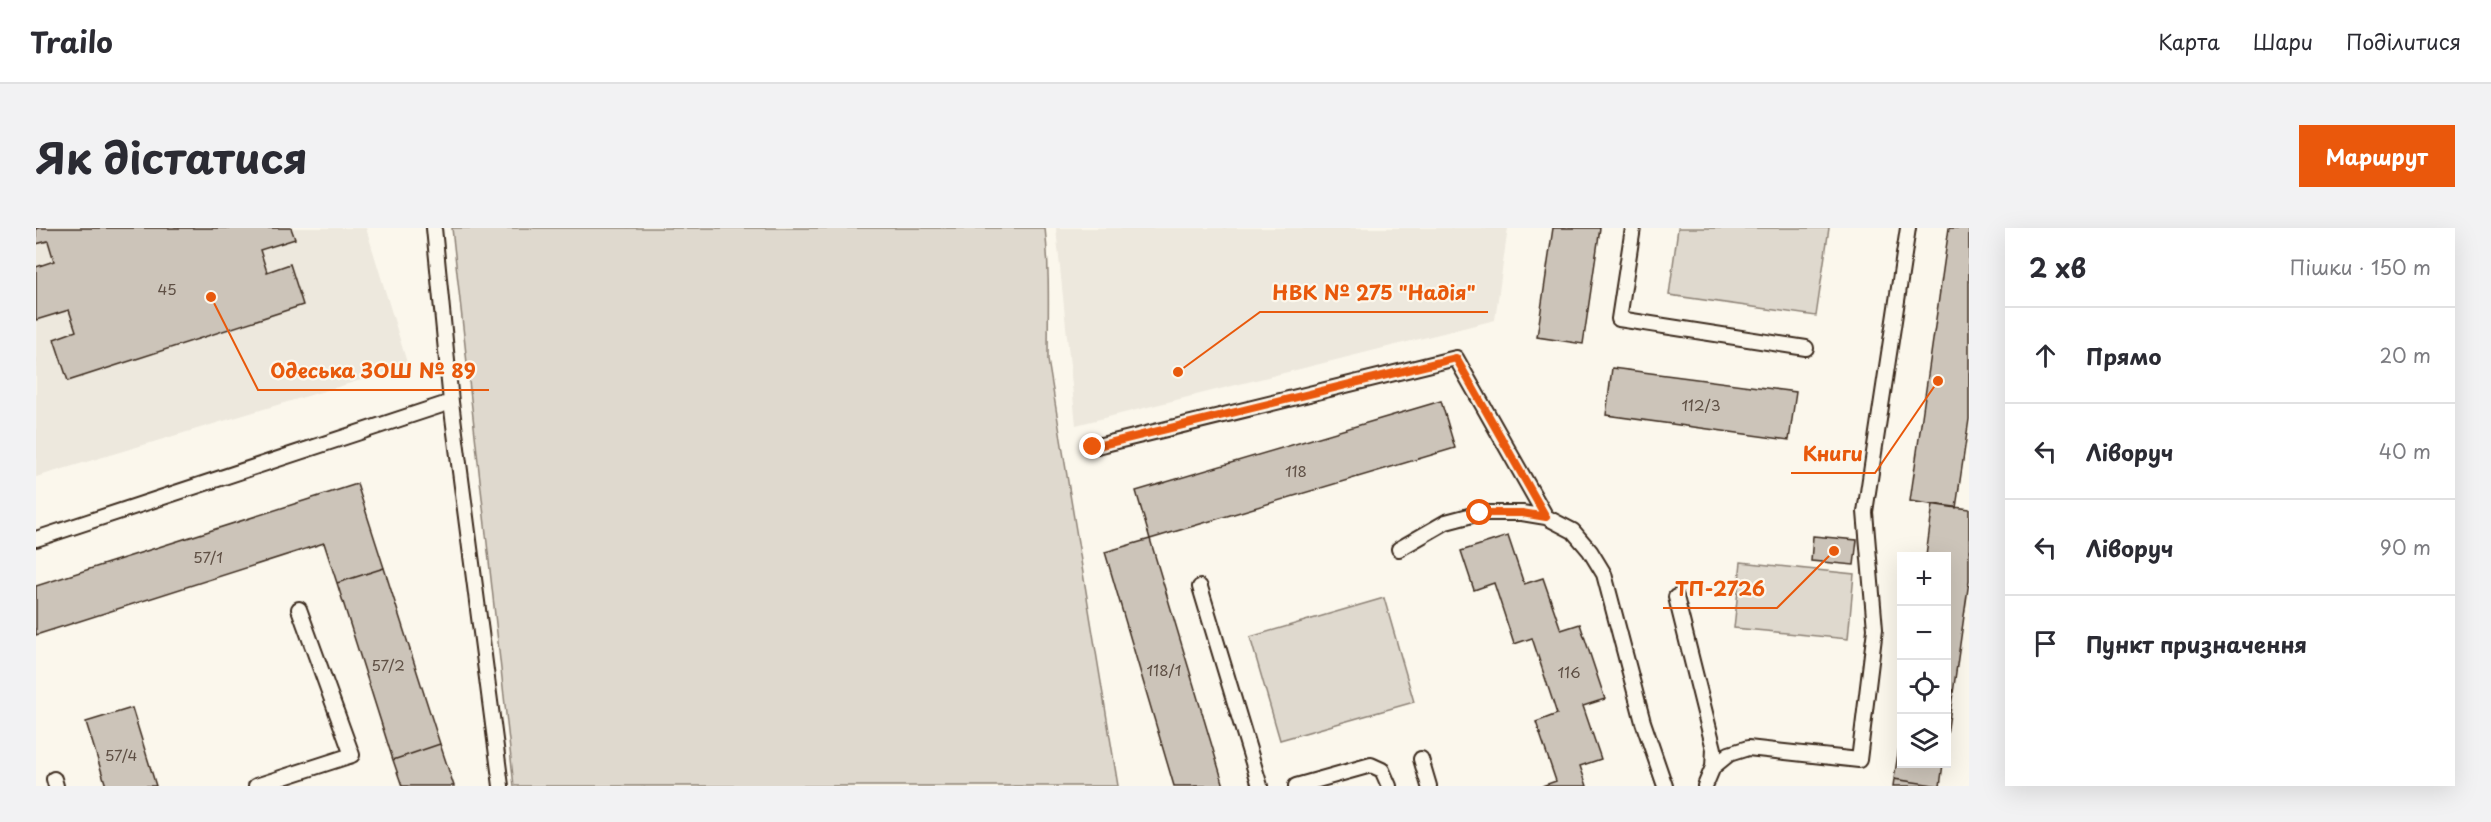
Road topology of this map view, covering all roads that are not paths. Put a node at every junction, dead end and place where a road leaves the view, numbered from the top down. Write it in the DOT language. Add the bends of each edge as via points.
graph roads {
  1 [pos="434,228"];
  2 [pos="1632,228"];
  3 [pos="1908,228"];
  4 [pos="1806,348"];
  5 [pos="451,402"];
  6 [pos="1093,447"];
  7 [pos="1546,517"];
  8 [pos="36,539"];
  9 [pos="1399,549"];
  10 [pos="1200,587"];
  11 [pos="1676,597"];
  12 [pos="299,609"];
  13 [pos="1421,759"];
  14 [pos="1713,767"];
  15 [pos="256,786"];
  16 [pos="501,786"];
  17 [pos="1260,786"];
  18 [pos="1296,786"];
  19 [pos="1389,786"];
  20 [pos="1429,786"];
  21 [pos="1665,786"];
  22 [pos="1705,786"];
  1 -- 5 [label="lane"];
  2 -- 4 [label="lane" via="1618,319"];
  3 -- 14 [label="lane" via="1865,512 1875,628 1859,760 1748,748 1729,754"];
  5 -- 8 [label="lane"];
  5 -- 16 [label="lane"];
  6 -- 7 [label="lane" via="1456,358"];
  7 -- 9 [label="lane" via="1480,513 1446,522"];
  7 -- 21 [label="lane" via="1573,531 1604,574"];
  10 -- 17 [label="lane"];
  11 -- 14 [label="lane" via="1714,749"];
  12 -- 15 [label="lane" via="352,755"];
  13 -- 20 [label="lane"];
  14 -- 22 [label="lane"];
  18 -- 19 [label="lane" via="1371,765 1382,770"];
}
